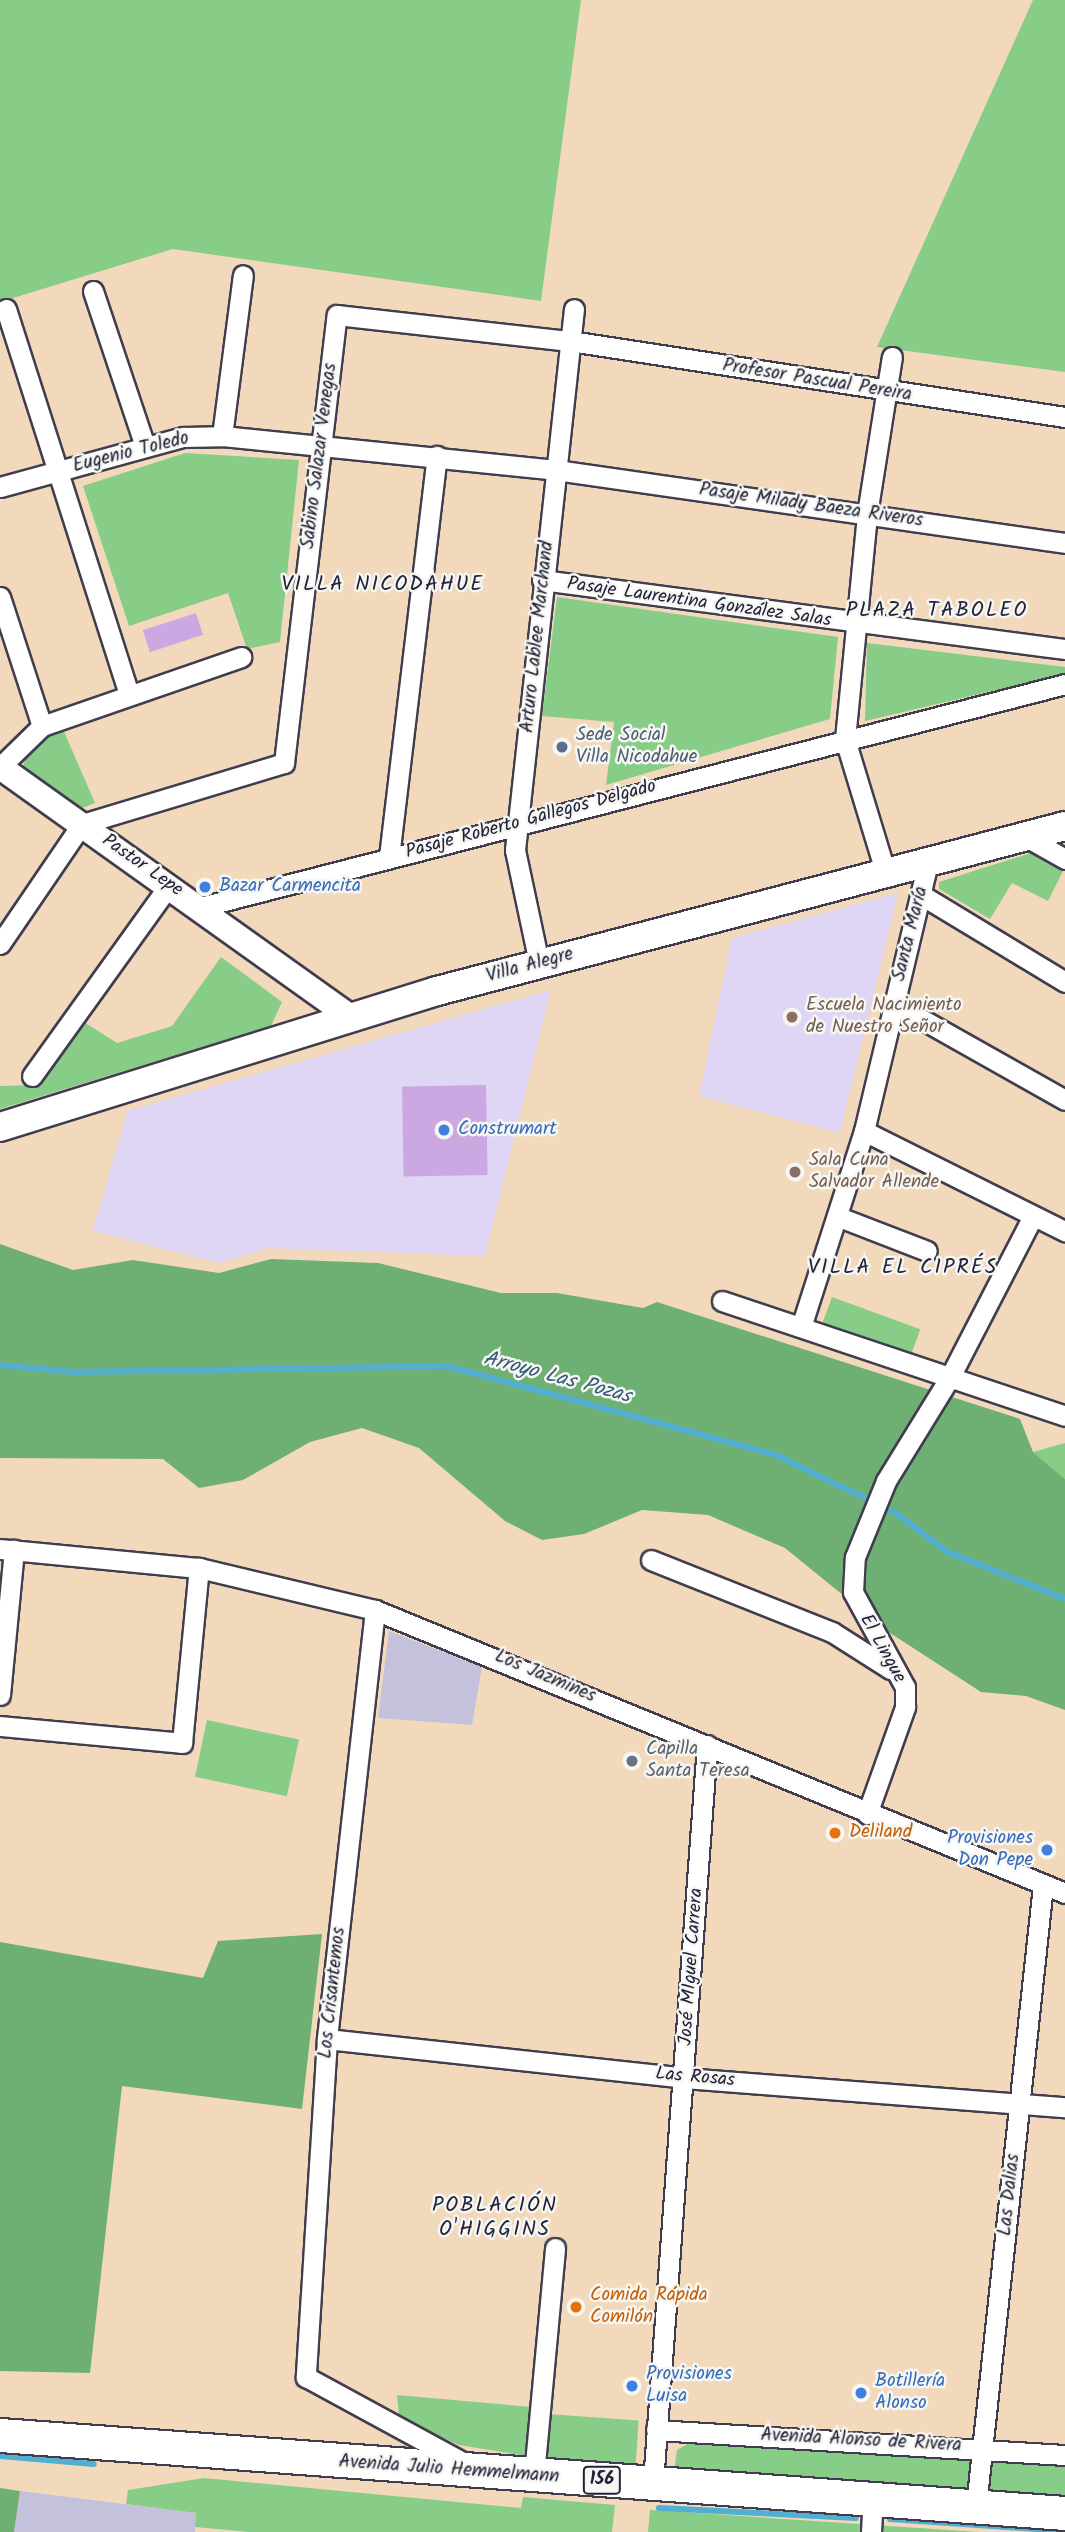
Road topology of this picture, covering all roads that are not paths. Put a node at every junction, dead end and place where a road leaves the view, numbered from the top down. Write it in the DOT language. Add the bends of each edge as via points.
graph roads {
  1 [pos="243,275"];
  2 [pos="93,291"];
  3 [pos="6,309"];
  4 [pos="574,309"];
  5 [pos="337,315"];
  6 [pos="570,341"];
  7 [pos="891,357"];
  8 [pos="886,393"];
  9 [pos="1065,417"];
  10 [pos="222,436"];
  11 [pos="145,446"];
  12 [pos="320,446"];
  13 [pos="438,456"];
  14 [pos="556,470"];
  15 [pos="58,471"];
  16 [pos="0,487"];
  17 [pos="867,514"];
  18 [pos="1065,542"];
  19 [pos="542,580"];
  20 [pos="0,597"];
  21 [pos="855,626"];
  22 [pos="1065,649"];
  23 [pos="241,657"];
  24 [pos="1065,684"];
  25 [pos="129,694"];
  26 [pos="43,726"];
  27 [pos="845,739"];
  28 [pos="0,767"];
  29 [pos="520,822"];
  30 [pos="82,824"];
  31 [pos="1065,826"];
  32 [pos="1026,837"];
  33 [pos="389,857"];
  34 [pos="1065,859"];
  35 [pos="928,862"];
  36 [pos="886,871"];
  37 [pos="169,885"];
  38 [pos="923,896"];
  39 [pos="201,907"];
  40 [pos="0,944"];
  41 [pos="540,963"];
  42 [pos="1065,982"];
  43 [pos="893,1003"];
  44 [pos="349,1016"];
  45 [pos="32,1076"];
  46 [pos="1065,1100"];
  47 [pos="0,1126"];
  48 [pos="864,1131"];
  49 [pos="1033,1216"];
  50 [pos="839,1217"];
  51 [pos="1065,1231"];
  52 [pos="927,1251"];
  53 [pos="722,1301"];
  54 [pos="801,1327"];
  55 [pos="950,1377"];
  56 [pos="1065,1416"];
  57 [pos="7,1550"];
  58 [pos="651,1560"];
  59 [pos="199,1568"];
  60 [pos="375,1610"];
  61 [pos="894,1671"];
  62 [pos="0,1695"];
  63 [pos="0,1726"];
  64 [pos="707,1745"];
  65 [pos="867,1814"];
  66 [pos="1043,1885"];
  67 [pos="1065,1893"];
  68 [pos="327,2039"];
  69 [pos="684,2078"];
  70 [pos="1019,2104"];
  71 [pos="1065,2107"];
  72 [pos="555,2248"];
  73 [pos="656,2430"];
  74 [pos="0,2435"];
  75 [pos="983,2448"];
  76 [pos="1065,2455"];
  77 [pos="477,2472"];
  78 [pos="534,2475"];
  79 [pos="653,2483"];
  80 [pos="873,2498"];
  81 [pos="976,2506"];
  82 [pos="1065,2513"];
  83 [pos="871,2532"];
  1 -- 10 [label="street"];
  2 -- 11 [label="street"];
  3 -- 15 [label="street"];
  4 -- 6 [label="street, Arturo Lablee Marchand"];
  5 -- 6 [label="street, Profesor Pascual Pereira"];
  5 -- 12 [label="street, Sabino Salazar Venegas"];
  6 -- 8 [label="street, Profesor Pascual Pereira"];
  6 -- 14 [label="street, Arturo Lablee Marchand"];
  7 -- 8 [label="street"];
  8 -- 9 [label="street, Profesor Pascual Pereira"];
  8 -- 17 [label="street"];
  10 -- 11 [label="street, Eugenio Toledo"];
  10 -- 12 [label="street, Eugenio Toledo"];
  11 -- 15 [label="street, Eugenio Toledo"];
  12 -- 13 [label="street, Eugenio Toledo"];
  12 -- 30 [label="street, Sabino Salazar Venegas" via="284,763"];
  13 -- 14 [label="street, Eugenio Toledo"];
  13 -- 33 [label="street"];
  14 -- 17 [label="street, Pasaje Milady Baeza Riveros"];
  14 -- 19 [label="street, Arturo Lablee Marchand"];
  15 -- 16 [label="street, Eugenio Toledo"];
  15 -- 25 [label="street"];
  17 -- 18 [label="street, Pasaje Milady Baeza Riveros"];
  17 -- 21 [label="street"];
  19 -- 21 [label="street, Pasaje Laurentina González Salas"];
  19 -- 29 [label="street, Arturo Lablee Marchand"];
  20 -- 26 [label="street"];
  21 -- 22 [label="street, Pasaje Laurentina González Salas"];
  21 -- 27 [label="street"];
  23 -- 25 [label="street"];
  24 -- 27 [label="street, Pasaje Roberto Gallegos Delgado"];
  25 -- 26 [label="street"];
  26 -- 28 [label="street"];
  27 -- 29 [label="street, Pasaje Roberto Gallegos Delgado"];
  27 -- 36 [label="street"];
  28 -- 30 [label="street, Pastor Lepe"];
  29 -- 33 [label="street, Pasaje Roberto Gallegos Delgado"];
  29 -- 41 [label="street, Arturo Lablee Marchand" via="519,885"];
  30 -- 37 [label="street, Pastor Lepe"];
  30 -- 40 [label="street"];
  31 -- 32 [label="main road, Villa Alegre"];
  32 -- 34 [label="street"];
  32 -- 35 [label="main road, Villa Alegre"];
  33 -- 39 [label="street, Pasaje Roberto Gallegos Delgado"];
  35 -- 36 [label="main road, Villa Alegre"];
  35 -- 38 [label="street, Santa María"];
  36 -- 41 [label="main road, Villa Alegre"];
  37 -- 39 [label="street, Pastor Lepe"];
  37 -- 45 [label="street"];
  38 -- 42 [label="street"];
  38 -- 43 [label="street, Santa María"];
  39 -- 44 [label="street, Pastor Lepe"];
  41 -- 44 [label="main road, Villa Alegre"];
  43 -- 46 [label="street"];
  43 -- 48 [label="street, Santa María"];
  44 -- 47 [label="main road, Villa Alegre"];
  48 -- 49 [label="street"];
  48 -- 50 [label="street, Santa María"];
  49 -- 51 [label="street"];
  49 -- 55 [label="street, El Lingue"];
  50 -- 52 [label="street"];
  50 -- 54 [label="street, Santa María"];
  53 -- 54 [label="street"];
  54 -- 55 [label="street"];
  55 -- 56 [label="street"];
  55 -- 61 [label="street, El Lingue" via="886,1481 855,1556 853,1592"];
  57 -- 59 [label="street, Los Jazmines"];
  57 -- 62 [label="street"];
  58 -- 61 [label="street" via="832,1632"];
  59 -- 60 [label="street, Los Jazmines"];
  59 -- 63 [label="street" via="181,1743"];
  60 -- 64 [label="street, Los Jazmines"];
  60 -- 68 [label="street, Los Crisantemos"];
  61 -- 65 [label="street, El Lingue" via="905,1687 905,1707"];
  64 -- 65 [label="street, Los Jazmines"];
  64 -- 69 [label="street, José MIguel Carrera"];
  65 -- 66 [label="street, Los Jazmines"];
  66 -- 67 [label="street, Los Jazmines"];
  66 -- 70 [label="street, Las Dalias"];
  68 -- 69 [label="street, Las Rosas"];
  68 -- 77 [label="street, Los Crisantemos" via="306,2377 440,2446"];
  69 -- 70 [label="street, Las Rosas"];
  69 -- 73 [label="street, José MIguel Carrera"];
  70 -- 71 [label="street, Las Rosas"];
  70 -- 75 [label="street, Las Dalias"];
  72 -- 78 [label="street"];
  73 -- 75 [label="street, Avenida Alonso de Rivera"];
  73 -- 79 [label="street, José MIguel Carrera"];
  74 -- 77 [label="highway, Avenida Julio Hemmelmann / 156"];
  75 -- 76 [label="street, Avenida Alonso de Rivera"];
  75 -- 81 [label="street, Las Dalias"];
  77 -- 78 [label="highway, Avenida Julio Hemmelmann / 156"];
  78 -- 79 [label="highway, Avenida Julio Hemmelmann / 156"];
  79 -- 80 [label="highway, Avenida Julio Hemmelmann / 156"];
  80 -- 81 [label="highway, Avenida Julio Hemmelmann / 156"];
  80 -- 83 [label="street"];
  81 -- 82 [label="highway, Avenida Julio Hemmelmann / 156"];
}
